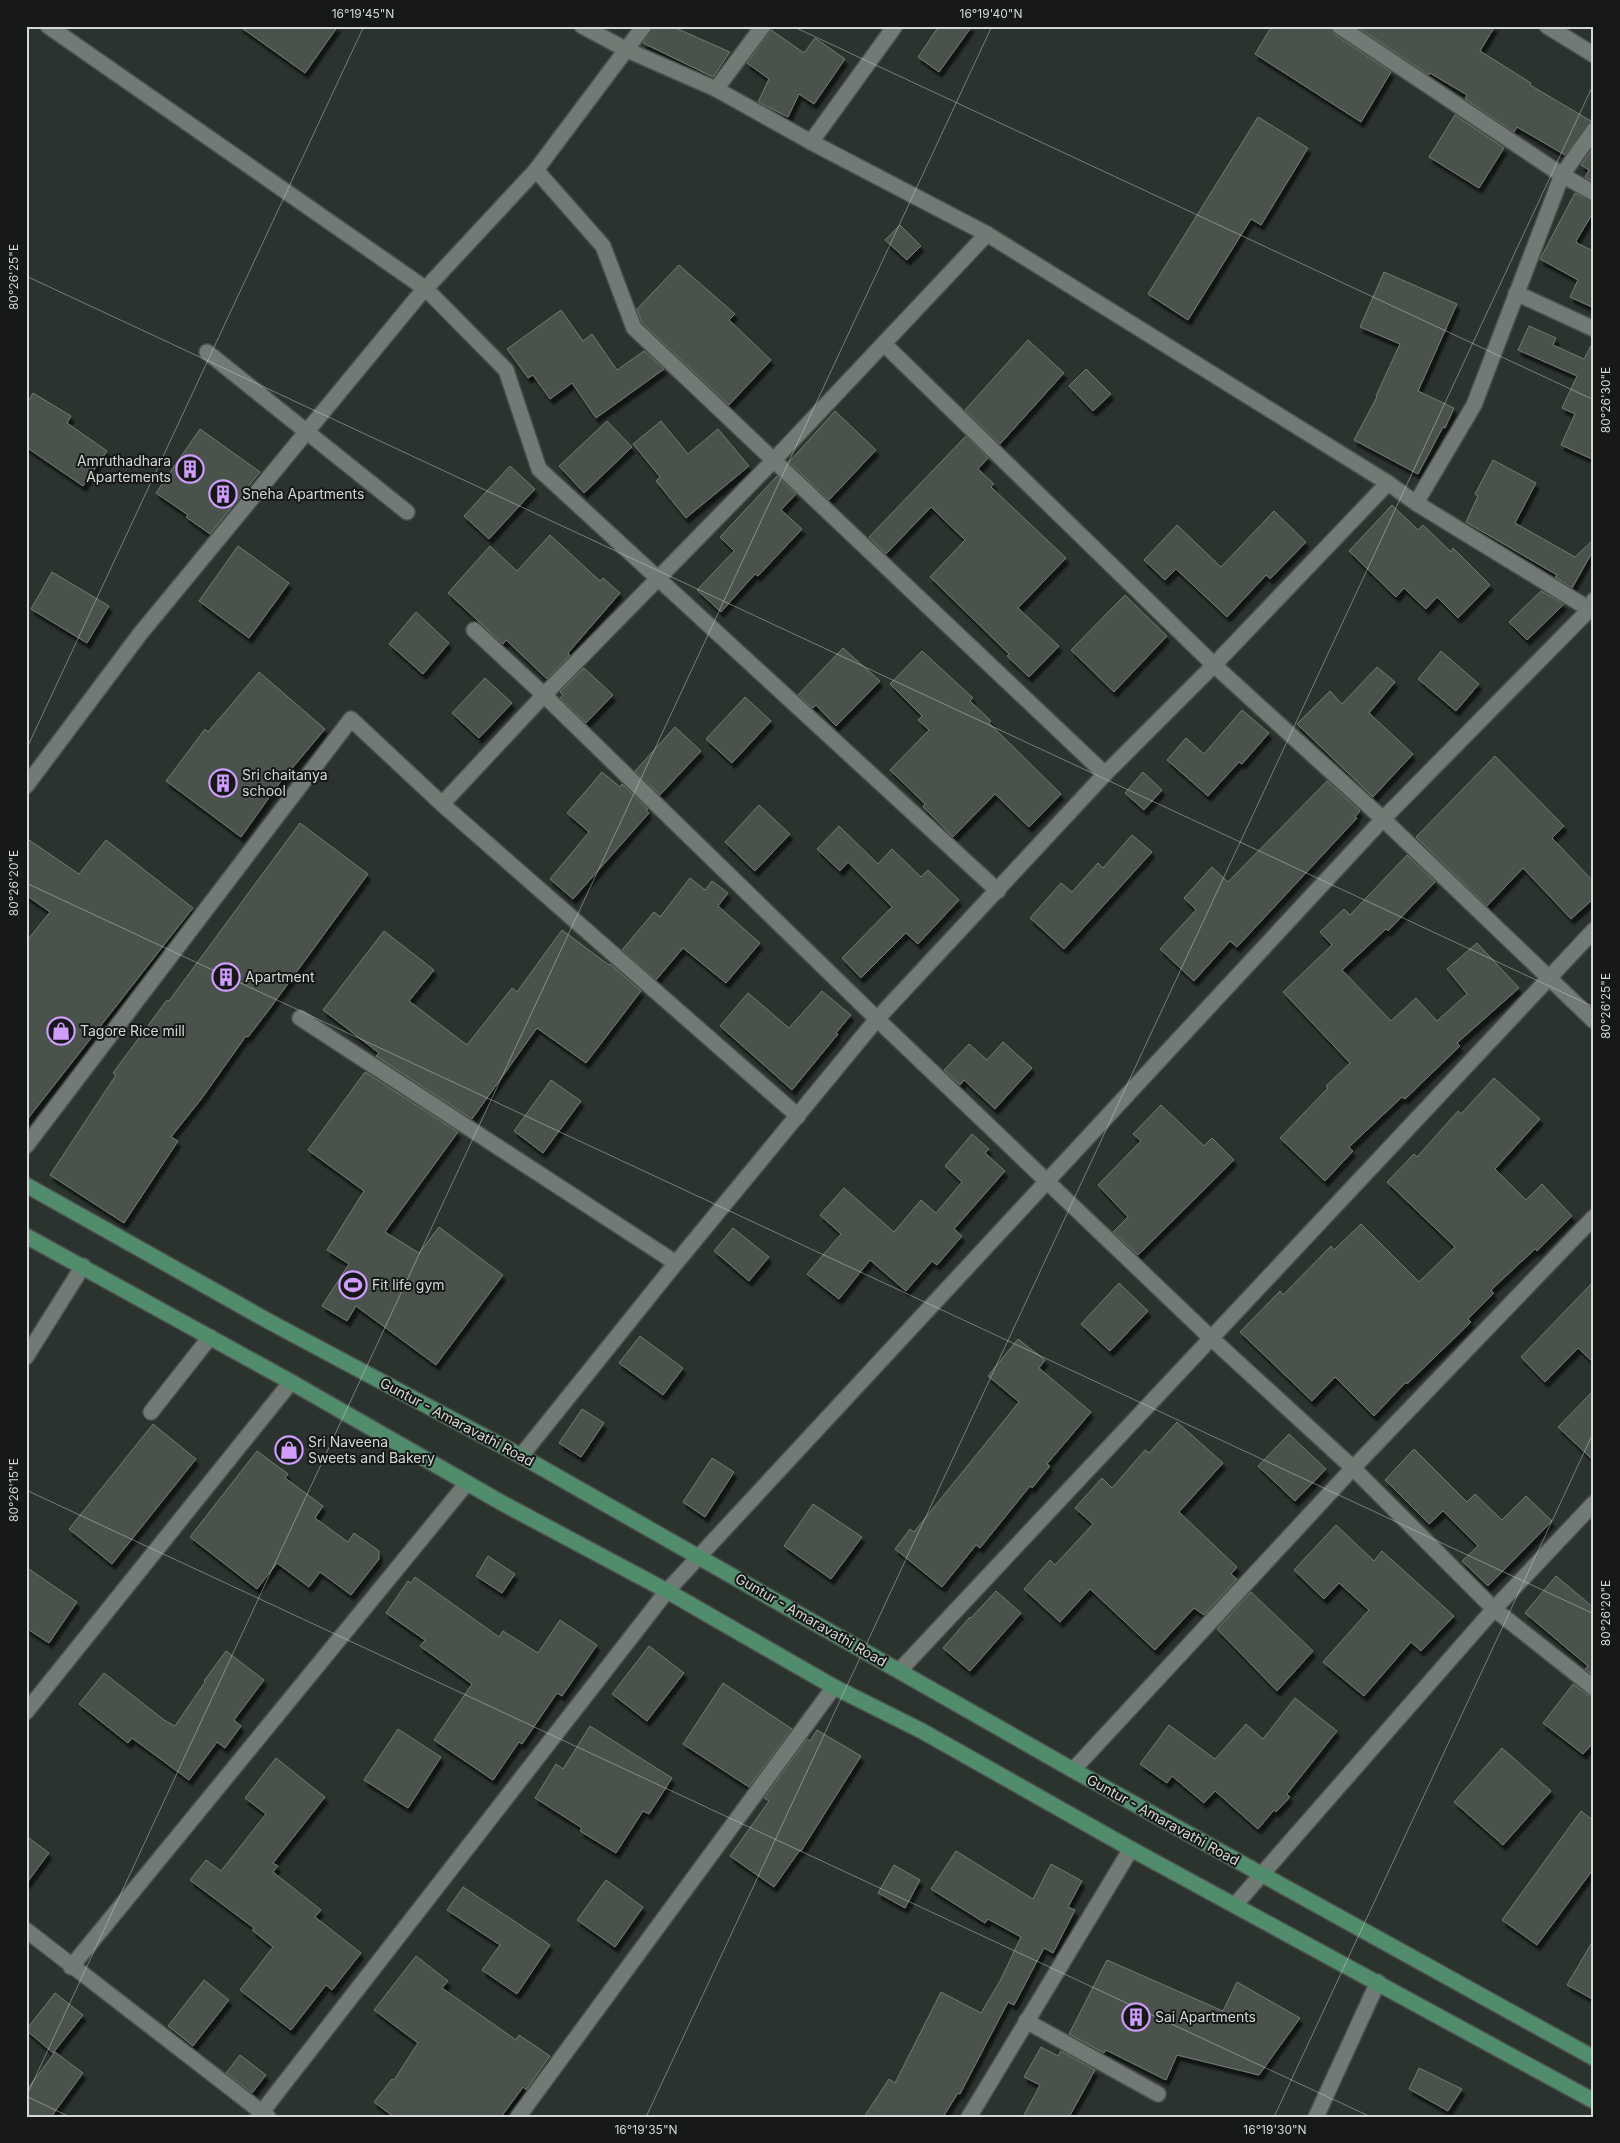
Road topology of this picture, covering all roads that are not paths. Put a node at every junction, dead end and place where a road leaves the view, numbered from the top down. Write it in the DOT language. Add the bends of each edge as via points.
graph roads {
  1 [pos="48,26"];
  2 [pos="582,26"];
  3 [pos="644,26"];
  4 [pos="763,26"];
  5 [pos="895,26"];
  6 [pos="1339,26"];
  7 [pos="1547,26"];
  8 [pos="627,50"];
  9 [pos="1594,54"];
  10 [pos="716,89"];
  11 [pos="1594,130"];
  12 [pos="811,142"];
  13 [pos="536,170"];
  14 [pos="1562,175"];
  15 [pos="1594,193"];
  16 [pos="987,234"];
  17 [pos="426,288"];
  18 [pos="1516,293"];
  19 [pos="1594,329"];
  20 [pos="884,344"];
  21 [pos="207,352"];
  22 [pos="308,432"];
  23 [pos="773,461"];
  24 [pos="1388,484"];
  25 [pos="1416,503"];
  26 [pos="407,512"];
  27 [pos="658,580"];
  28 [pos="1592,607"];
  29 [pos="474,630"];
  30 [pos="1214,665"];
  31 [pos="544,695"];
  32 [pos="1105,774"];
  33 [pos="26,786"];
  34 [pos="442,804"];
  35 [pos="1383,820"];
  36 [pos="998,891"];
  37 [pos="1594,930"];
  38 [pos="1549,979"];
  39 [pos="300,1018"];
  40 [pos="878,1019"];
  41 [pos="1594,1021"];
  42 [pos="798,1116"];
  43 [pos="26,1146"];
  44 [pos="1046,1180"];
  45 [pos="26,1185"];
  46 [pos="1594,1217"];
  47 [pos="26,1236"];
  48 [pos="676,1263"];
  49 [pos="83,1266"];
  50 [pos="210,1337"];
  51 [pos="1211,1338"];
  52 [pos="26,1357"];
  53 [pos="291,1382"];
  54 [pos="151,1412"];
  55 [pos="522,1456"];
  56 [pos="1353,1468"];
  57 [pos="467,1483"];
  58 [pos="1594,1502"];
  59 [pos="699,1556"];
  60 [pos="667,1591"];
  61 [pos="1494,1609"];
  62 [pos="900,1670"];
  63 [pos="834,1687"];
  64 [pos="1594,1688"];
  65 [pos="26,1712"];
  66 [pos="1073,1770"];
  67 [pos="1131,1849"];
  68 [pos="1262,1875"];
  69 [pos="1235,1905"];
  70 [pos="26,1930"];
  71 [pos="71,1967"];
  72 [pos="1378,1982"];
  73 [pos="1026,2021"];
  74 [pos="1594,2058"];
  75 [pos="1158,2094"];
  76 [pos="1594,2101"];
  77 [pos="263,2115"];
  78 [pos="518,2117"];
  79 [pos="969,2117"];
  80 [pos="1316,2117"];
  1 -- 17 [label="street"];
  2 -- 8 [label="street"];
  3 -- 8 [label="street"];
  4 -- 10 [label="street"];
  5 -- 12 [label="street"];
  6 -- 14 [label="street"];
  7 -- 9 [label="street"];
  8 -- 10 [label="street"];
  8 -- 13 [label="street"];
  10 -- 12 [label="street"];
  11 -- 14 [label="street"];
  12 -- 16 [label="street"];
  13 -- 17 [label="street"];
  13 -- 23 [label="street" via="603,246 634,328"];
  14 -- 15 [label="street"];
  14 -- 18 [label="street"];
  16 -- 20 [label="street"];
  16 -- 24 [label="street"];
  17 -- 22 [label="street"];
  17 -- 27 [label="street" via="506,370 539,470"];
  18 -- 19 [label="street"];
  18 -- 25 [label="street" via="1474,405"];
  20 -- 23 [label="street"];
  20 -- 30 [label="street"];
  21 -- 22 [label="street"];
  22 -- 26 [label="street"];
  22 -- 33 [label="street" via="140,634"];
  23 -- 27 [label="street"];
  23 -- 32 [label="street"];
  24 -- 25 [label="street"];
  24 -- 30 [label="street"];
  25 -- 28 [label="street"];
  27 -- 31 [label="street"];
  27 -- 36 [label="street"];
  28 -- 35 [label="street"];
  29 -- 31 [label="street"];
  30 -- 32 [label="street"];
  30 -- 35 [label="street"];
  31 -- 34 [label="street"];
  31 -- 40 [label="street"];
  32 -- 36 [label="street"];
  34 -- 42 [label="street"];
  34 -- 43 [label="street" via="351,719"];
  35 -- 38 [label="street"];
  35 -- 44 [label="street"];
  36 -- 40 [label="street"];
  37 -- 38 [label="street"];
  38 -- 41 [label="street"];
  38 -- 51 [label="street"];
  39 -- 48 [label="street"];
  40 -- 42 [label="street"];
  40 -- 44 [label="street"];
  42 -- 48 [label="street"];
  44 -- 51 [label="street"];
  44 -- 59 [label="street"];
  45 -- 55 [label="main road, Guntur - Amaravathi Road" via="270,1322"];
  46 -- 56 [label="street"];
  47 -- 49 [label="main road"];
  48 -- 55 [label="street"];
  49 -- 50 [label="main road"];
  49 -- 52 [label="street"];
  50 -- 53 [label="main road"];
  50 -- 54 [label="street"];
  51 -- 56 [label="street"];
  51 -- 62 [label="street"];
  53 -- 57 [label="main road"];
  53 -- 65 [label="street"];
  55 -- 59 [label="main road, Guntur - Amaravathi Road"];
  56 -- 61 [label="street"];
  56 -- 66 [label="street"];
  57 -- 60 [label="main road"];
  57 -- 71 [label="street"];
  58 -- 61 [label="street"];
  59 -- 60 [label="street"];
  59 -- 62 [label="main road, Guntur - Amaravathi Road"];
  60 -- 63 [label="main road"];
  60 -- 77 [label="street"];
  61 -- 64 [label="street"];
  61 -- 68 [label="street"];
  62 -- 66 [label="main road, Guntur - Amaravathi Road"];
  63 -- 67 [label="main road" via="922,1732"];
  63 -- 78 [label="street"];
  66 -- 68 [label="main road, Guntur - Amaravathi Road"];
  67 -- 69 [label="main road"];
  67 -- 73 [label="street"];
  68 -- 69 [label="street"];
  68 -- 74 [label="main road, Guntur - Amaravathi Road"];
  69 -- 72 [label="main road"];
  70 -- 71 [label="street"];
  71 -- 77 [label="street"];
  72 -- 76 [label="main road"];
  72 -- 80 [label="street"];
  73 -- 75 [label="street"];
  73 -- 79 [label="street"];
}
